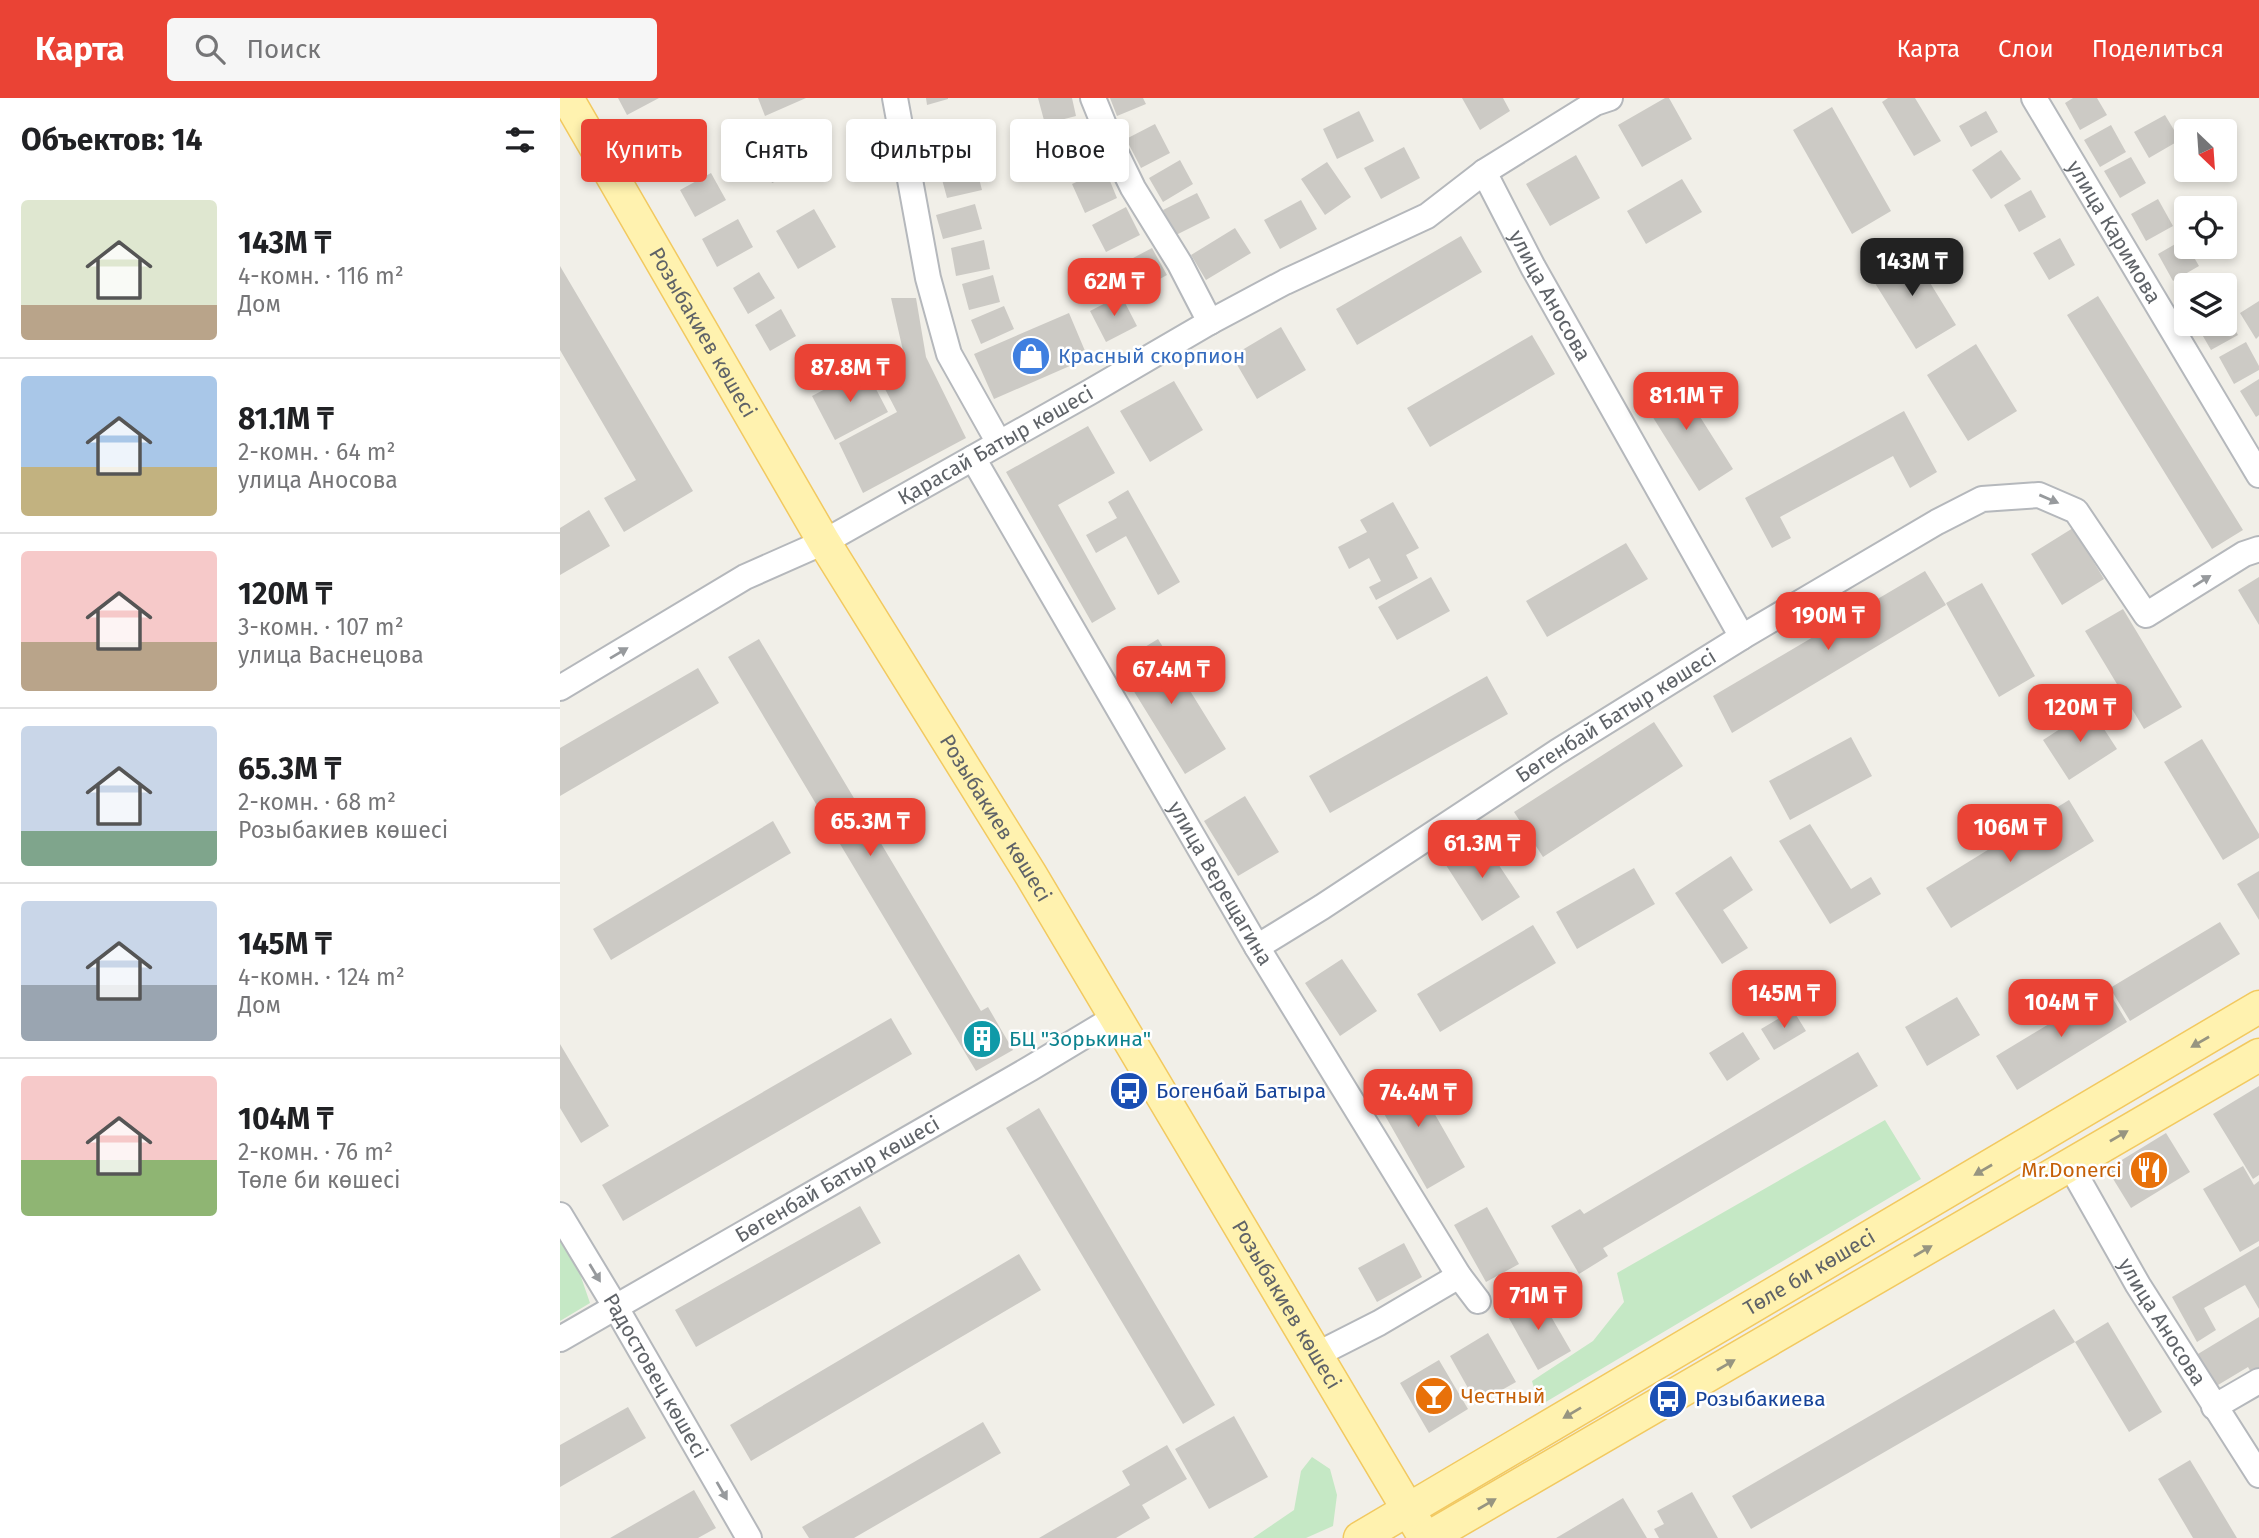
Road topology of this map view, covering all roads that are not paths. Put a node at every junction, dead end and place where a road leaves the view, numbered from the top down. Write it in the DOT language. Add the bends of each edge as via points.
graph roads {
  1 [pos="567,98"];
  2 [pos="895,98"];
  3 [pos="1093,98"];
  4 [pos="1610,98"];
  5 [pos="2034,98"];
  6 [pos="1484,172"];
  7 [pos="1210,322"];
  8 [pos="999,443"];
  9 [pos="973,458"];
  10 [pos="2259,475"];
  11 [pos="824,542"];
  12 [pos="2259,549"];
  13 [pos="1742,637"];
  14 [pos="560,688"];
  15 [pos="1257,947"];
  16 [pos="2259,1007"];
  17 [pos="1114,1018"];
  18 [pos="2259,1055"];
  19 [pos="2070,1165"];
  20 [pos="560,1215"];
  21 [pos="1460,1276"];
  22 [pos="1478,1301"];
  23 [pos="615,1306"];
  24 [pos="560,1339"];
  25 [pos="1316,1355"];
  26 [pos="1626,1381"];
  27 [pos="2259,1381"];
  28 [pos="2214,1407"];
  29 [pos="1642,1414"];
  30 [pos="2259,1475"];
  31 [pos="1408,1510"];
  32 [pos="748,1538"];
  33 [pos="1360,1538"];
  34 [pos="1426,1538"];
  1 -- 11 [label="main road, Розыбакиев көшесі"];
  2 -- 8 [label="street" via="928,278 949,354"];
  3 -- 7 [label="street" via="1133,188"];
  4 -- 6 [label="street, Қарасай Батыр көшесі"];
  5 -- 10 [label="street, улица Каримова"];
  6 -- 7 [label="street, Қарасай Батыр көшесі" via="1427,216"];
  6 -- 13 [label="street, улица Аносова"];
  7 -- 8 [label="street, Қарасай Батыр көшесі"];
  8 -- 9 [label="street, Қарасай Батыр көшесі"];
  9 -- 11 [label="street, Қарасай Батыр көшесі"];
  9 -- 15 [label="street, улица Верещагина"];
  14 -- 11 [label="street, Қарасай Батыр көшесі, one-way" via="745,577"];
  11 -- 17 [label="main road, Розыбакиев көшесі" via="1031,875"];
  13 -- 12 [label="street, Бөгенбай Батыр көшесі, one-way" via="1982,499 2039,495 2076,511 2146,615"];
  13 -- 15 [label="street, Бөгенбай Батыр көшесі"];
  15 -- 21 [label="street, улица Верещагина"];
  16 -- 26 [label="main road, Төле би көшесі, one-way"];
  17 -- 23 [label="street, Бөгенбай Батыр көшесі"];
  17 -- 25 [label="main road, Розыбакиев көшесі"];
  19 -- 18 [label="main road, Төле би көшесі, one-way"];
  19 -- 28 [label="street, улица Аносова"];
  29 -- 19 [label="main road, Төле би көшесі, one-way"];
  20 -- 23 [label="street, Радостовец көшесі, one-way"];
  21 -- 22 [label="street, улица Верещагина"];
  21 -- 25 [label="street"];
  23 -- 24 [label="street, Бөгенбай Батыр көшесі"];
  23 -- 32 [label="street, Радостовец көшесі, one-way"];
  25 -- 31 [label="main road, Розыбакиев көшесі"];
  26 -- 29 [label="main road" via="1619,1407 1626,1415"];
  26 -- 31 [label="main road, Төле би көшесі, one-way"];
  27 -- 28 [label="street"];
  28 -- 30 [label="street, улица Аносова"];
  34 -- 29 [label="main road, Төле би көшесі, one-way"];
  31 -- 33 [label="main road, Төле би көшесі"];
  31 -- 34 [label="main road, Розыбакиев көшесі"];
}
